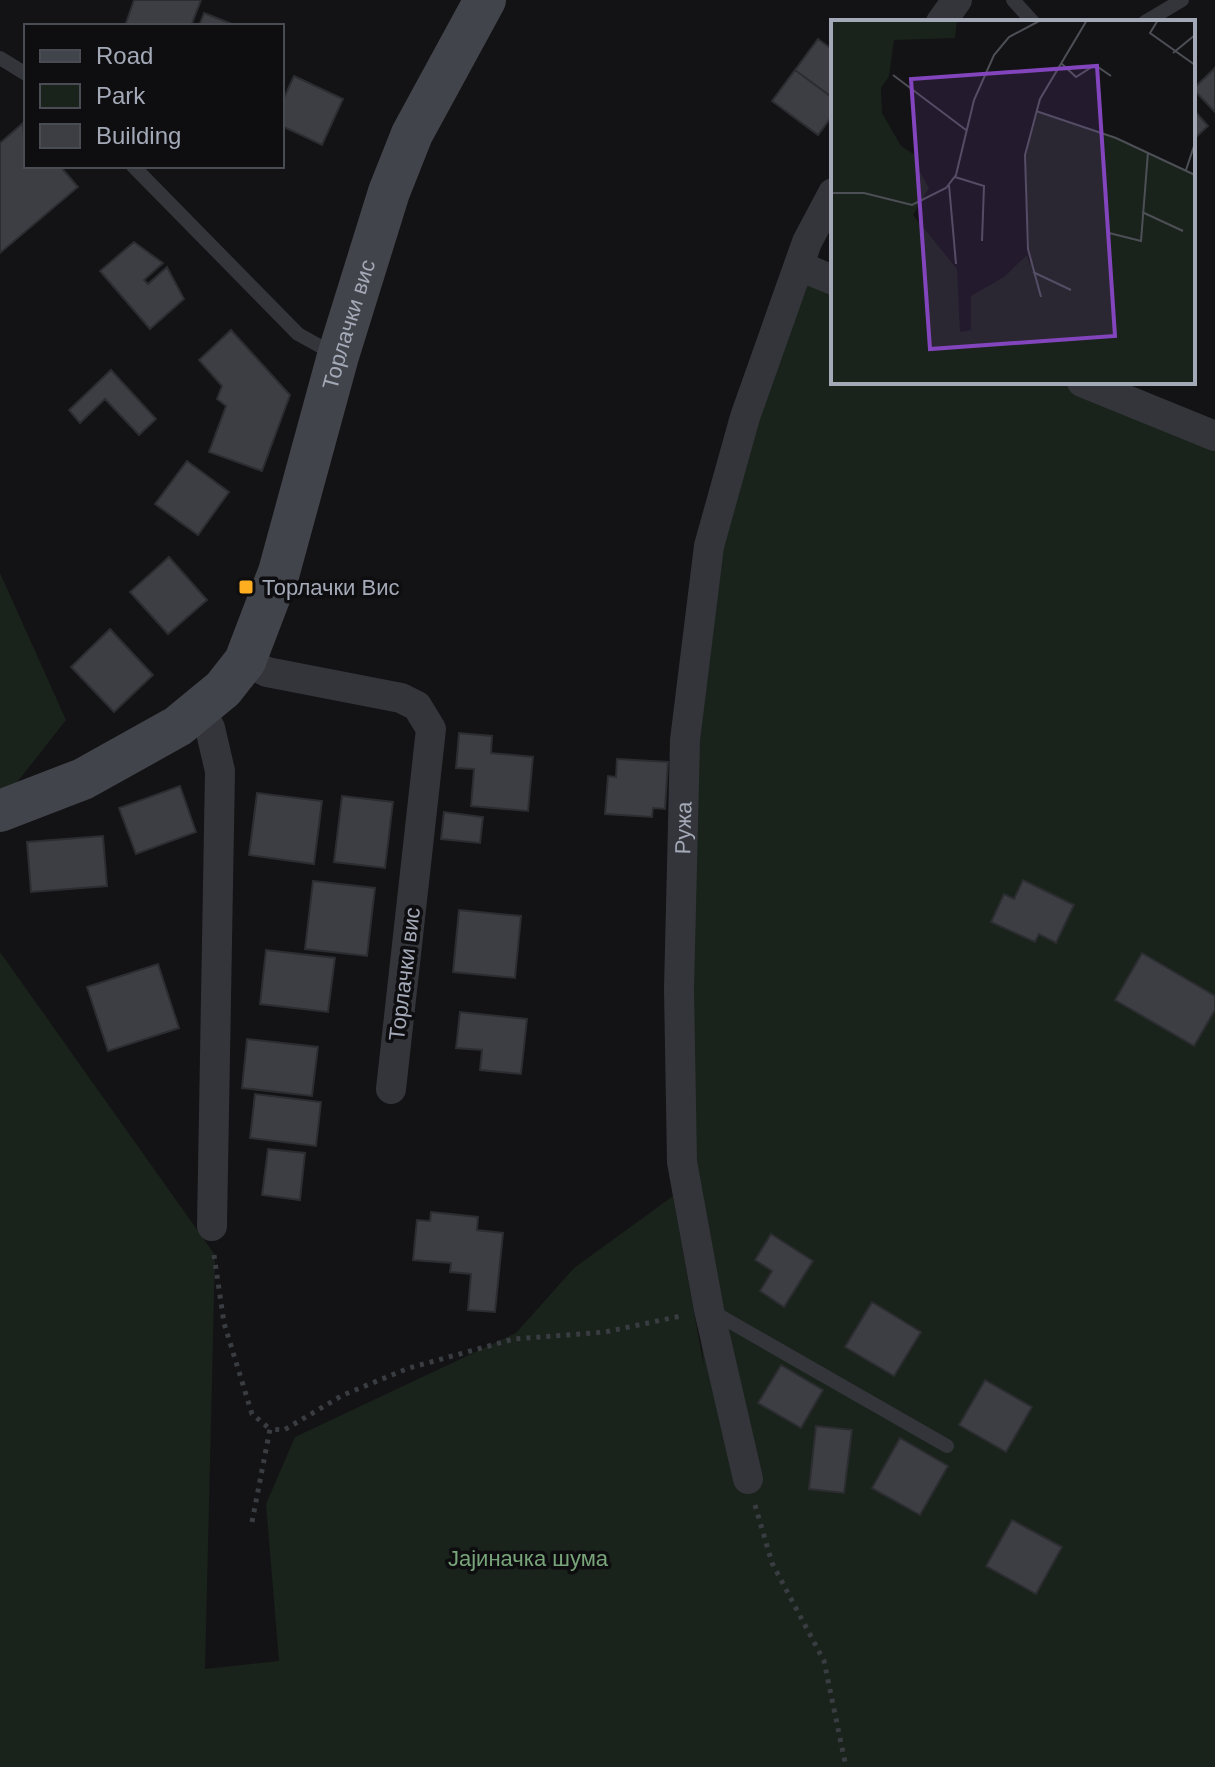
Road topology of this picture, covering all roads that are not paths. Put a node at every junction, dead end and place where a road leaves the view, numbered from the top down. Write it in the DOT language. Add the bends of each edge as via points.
graph roads {
  1 [pos="485,0"];
  2 [pos="957,0"];
  3 [pos="1013,0"];
  4 [pos="1182,0"];
  5 [pos="942,20"];
  6 [pos="1031,20"];
  7 [pos="1148,20"];
  8 [pos="0,58"];
  9 [pos="24,73"];
  10 [pos="135,168"];
  11 [pos="831,197"];
  12 [pos="799,266"];
  13 [pos="831,279"];
  14 [pos="338,356"];
  15 [pos="1087,384"];
  16 [pos="1215,436"];
  17 [pos="245,661"];
  18 [pos="200,710"];
  19 [pos="18,805"];
  20 [pos="391,1089"];
  21 [pos="212,1226"];
  22 [pos="709,1310"];
  23 [pos="947,1446"];
  24 [pos="748,1479"];
  1 -- 14 [label="street, Торлачки вис" via="412,134"];
  2 -- 5 [label="street"];
  3 -- 6 [label="lane"];
  4 -- 7 [label="lane"];
  8 -- 9 [label="lane"];
  10 -- 14 [label="lane" via="298,334"];
  11 -- 12 [label="street, Ружа"];
  12 -- 13 [label="street"];
  12 -- 22 [label="street, Ружа" via="745,417 709,546 685,740 679,989 682,1162"];
  14 -- 17 [label="street, Торлачки вис" via="279,572"];
  15 -- 16 [label="street"];
  17 -- 18 [label="street, Торлачки вис"];
  17 -- 20 [label="street, Торлачки вис" via="267,672 401,698 417,706 431,729"];
  18 -- 19 [label="street, Торлачки вис" via="83,779"];
  18 -- 21 [label="street" via="220,771"];
  22 -- 23 [label="lane"];
  22 -- 24 [label="street, Ружа"];
}
